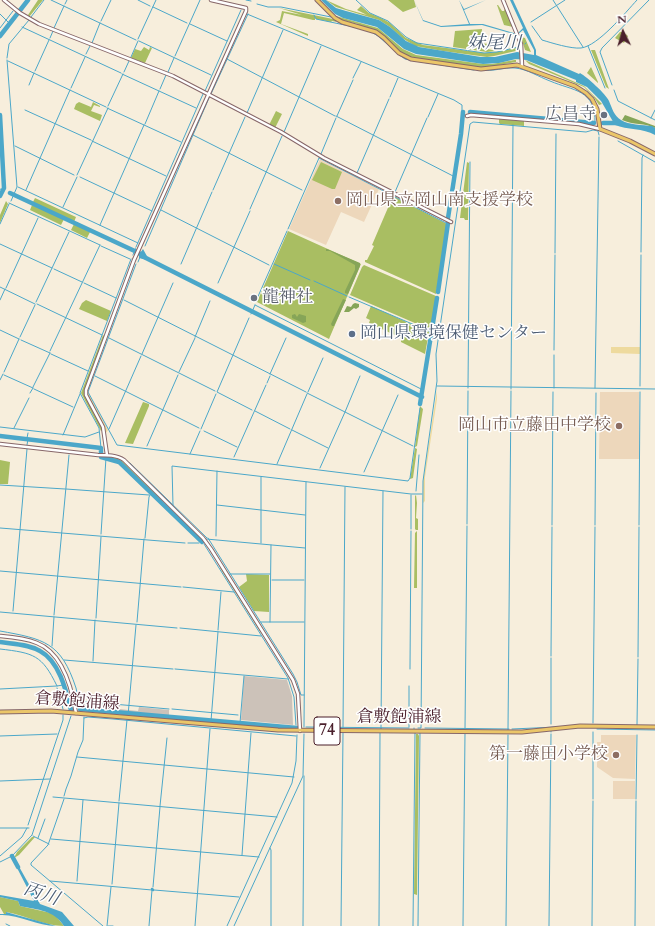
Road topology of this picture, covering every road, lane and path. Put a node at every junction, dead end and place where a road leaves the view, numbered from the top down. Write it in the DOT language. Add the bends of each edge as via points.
graph roads {
  1 [pos="4,0"];
  2 [pos="211,0"];
  3 [pos="318,0"];
  4 [pos="503,0"];
  5 [pos="522,66"];
  6 [pos="208,94"];
  7 [pos="467,116"];
  8 [pos="600,129"];
  9 [pos="655,154"];
  10 [pos="451,222"];
  11 [pos="0,444"];
  12 [pos="107,455"];
  13 [pos="0,636"];
  14 [pos="0,712"];
  15 [pos="76,714"];
  16 [pos="655,727"];
  17 [pos="300,728"];
  1 -- 6 [label="street" via="29,19 156,69"];
  2 -- 6 [label="street" via="246,8"];
  3 -- 5 [label="main road" via="335,18 376,32 411,59 481,69 512,64"];
  4 -- 5 [label="street" via="518,37 522,51"];
  5 -- 8 [label="main road" via="575,86 586,93 595,104"];
  6 -- 10 [label="street" via="324,158"];
  6 -- 12 [label="street" via="138,252 86,390 86,395 103,427"];
  7 -- 8 [label="street" via="579,124"];
  8 -- 9 [label="main road"];
  11 -- 12 [label="street"];
  12 -- 17 [label="street" via="124,460 208,544 293,680 298,694"];
  13 -- 15 [label="street" via="31,641 43,645 50,651 66,676"];
  14 -- 15 [label="main road, 倉敷飽浦線 / 74" via="42,711"];
  15 -- 17 [label="main road, 倉敷飽浦線 / 74" via="264,730"];
  16 -- 17 [label="main road, 倉敷飽浦線 / 74" via="580,726 522,732"];
}
